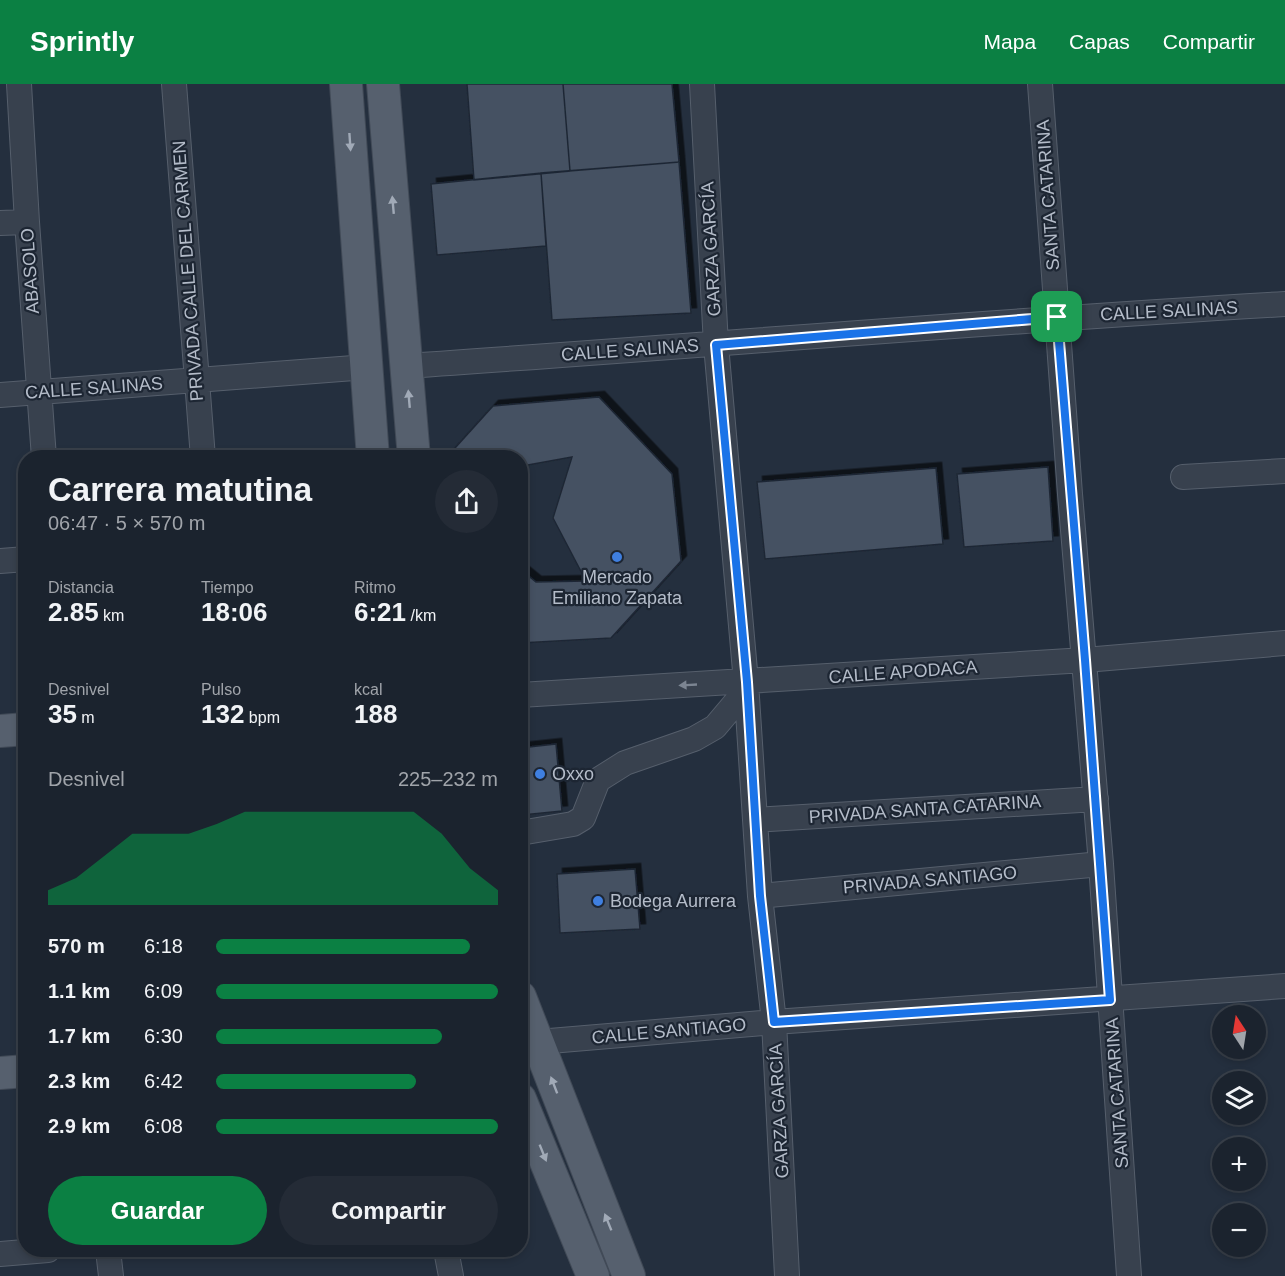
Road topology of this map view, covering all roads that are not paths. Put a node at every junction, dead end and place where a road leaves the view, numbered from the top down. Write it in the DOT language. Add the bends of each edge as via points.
graph roads {
  1 [pos="19,84"];
  2 [pos="174,84"];
  3 [pos="346,84"];
  4 [pos="383,84"];
  5 [pos="702,84"];
  6 [pos="1040,84"];
  7 [pos="27,222"];
  8 [pos="0,223"];
  9 [pos="1285,304"];
  10 [pos="1057,317"];
  11 [pos="716,345"];
  12 [pos="406,366"];
  13 [pos="367,367"];
  14 [pos="197,380"];
  15 [pos="39,393"];
  16 [pos="0,395"];
  17 [pos="43,450"];
  18 [pos="202,450"];
  19 [pos="372,450"];
  20 [pos="413,450"];
  21 [pos="1285,471"];
  22 [pos="1182,477"];
  23 [pos="18,560"];
  24 [pos="0,561"];
  25 [pos="1285,643"];
  26 [pos="1085,660"];
  27 [pos="747,685"];
  28 [pos="528,695"];
  29 [pos="18,730"];
  30 [pos="0,731"];
  31 [pos="1096,799"];
  32 [pos="755,820"];
  33 [pos="528,832"];
  34 [pos="1101,864"];
  35 [pos="760,896"];
  36 [pos="1285,987"];
  37 [pos="1110,1000"];
  38 [pos="774,1022"];
  39 [pos="529,1043"];
  40 [pos="18,1072"];
  41 [pos="0,1073"];
  42 [pos="528,1118"];
  43 [pos="18,1252"];
  44 [pos="0,1254"];
  45 [pos="109,1257"];
  46 [pos="447,1257"];
  47 [pos="111,1276"];
  48 [pos="451,1276"];
  49 [pos="593,1276"];
  50 [pos="629,1276"];
  51 [pos="787,1276"];
  52 [pos="1129,1276"];
  1 -- 7 [label="street, ABASOLO"];
  2 -- 14 [label="street, PRIVADA CALLE DEL CARMEN"];
  3 -- 13 [label="main road, one-way"];
  12 -- 4 [label="main road, one-way"];
  5 -- 11 [label="street, GARZA GARCÍA"];
  6 -- 10 [label="street, SANTA CATARINA"];
  7 -- 8 [label="street"];
  7 -- 15 [label="street, ABASOLO"];
  9 -- 10 [label="street, CALLE SALINAS"];
  10 -- 11 [label="street, CALLE SALINAS"];
  10 -- 26 [label="street, SANTA CATARINA"];
  11 -- 12 [label="street, CALLE SALINAS"];
  11 -- 27 [label="street, GARZA GARCÍA"];
  20 -- 12 [label="main road, one-way"];
  13 -- 14 [label="street, CALLE SALINAS"];
  13 -- 19 [label="main road"];
  14 -- 15 [label="street, CALLE SALINAS"];
  14 -- 18 [label="street, PRIVADA CALLE DEL CARMEN"];
  15 -- 16 [label="street, CALLE SALINAS"];
  15 -- 17 [label="street, ABASOLO"];
  21 -- 22 [label="street"];
  23 -- 24 [label="street"];
  25 -- 26 [label="street, CALLE APODACA"];
  26 -- 27 [label="street, CALLE APODACA"];
  26 -- 31 [label="street, SANTA CATARINA"];
  27 -- 28 [label="street, CALLE APODACA, one-way"];
  27 -- 32 [label="street, GARZA GARCÍA"];
  27 -- 33 [label="street" via="715,727 625,763 598,780 584,818 573,824"];
  29 -- 30 [label="main road"];
  31 -- 32 [label="street, PRIVADA SANTA CATARINA"];
  31 -- 34 [label="street, SANTA CATARINA"];
  32 -- 35 [label="street, GARZA GARCÍA"];
  34 -- 35 [label="street, PRIVADA SANTIAGO"];
  34 -- 37 [label="street, SANTA CATARINA"];
  35 -- 38 [label="street, GARZA GARCÍA"];
  36 -- 37 [label="street, CALLE SANTIAGO"];
  37 -- 38 [label="street, CALLE SANTIAGO"];
  37 -- 52 [label="street, SANTA CATARINA"];
  38 -- 39 [label="street, CALLE SANTIAGO"];
  38 -- 51 [label="street, GARZA GARCÍA"];
  50 -- 39 [label="main road, one-way"];
  40 -- 41 [label="main road"];
  42 -- 49 [label="main road, one-way"];
  43 -- 44 [label="street"];
  45 -- 47 [label="street"];
  46 -- 48 [label="street"];
}
